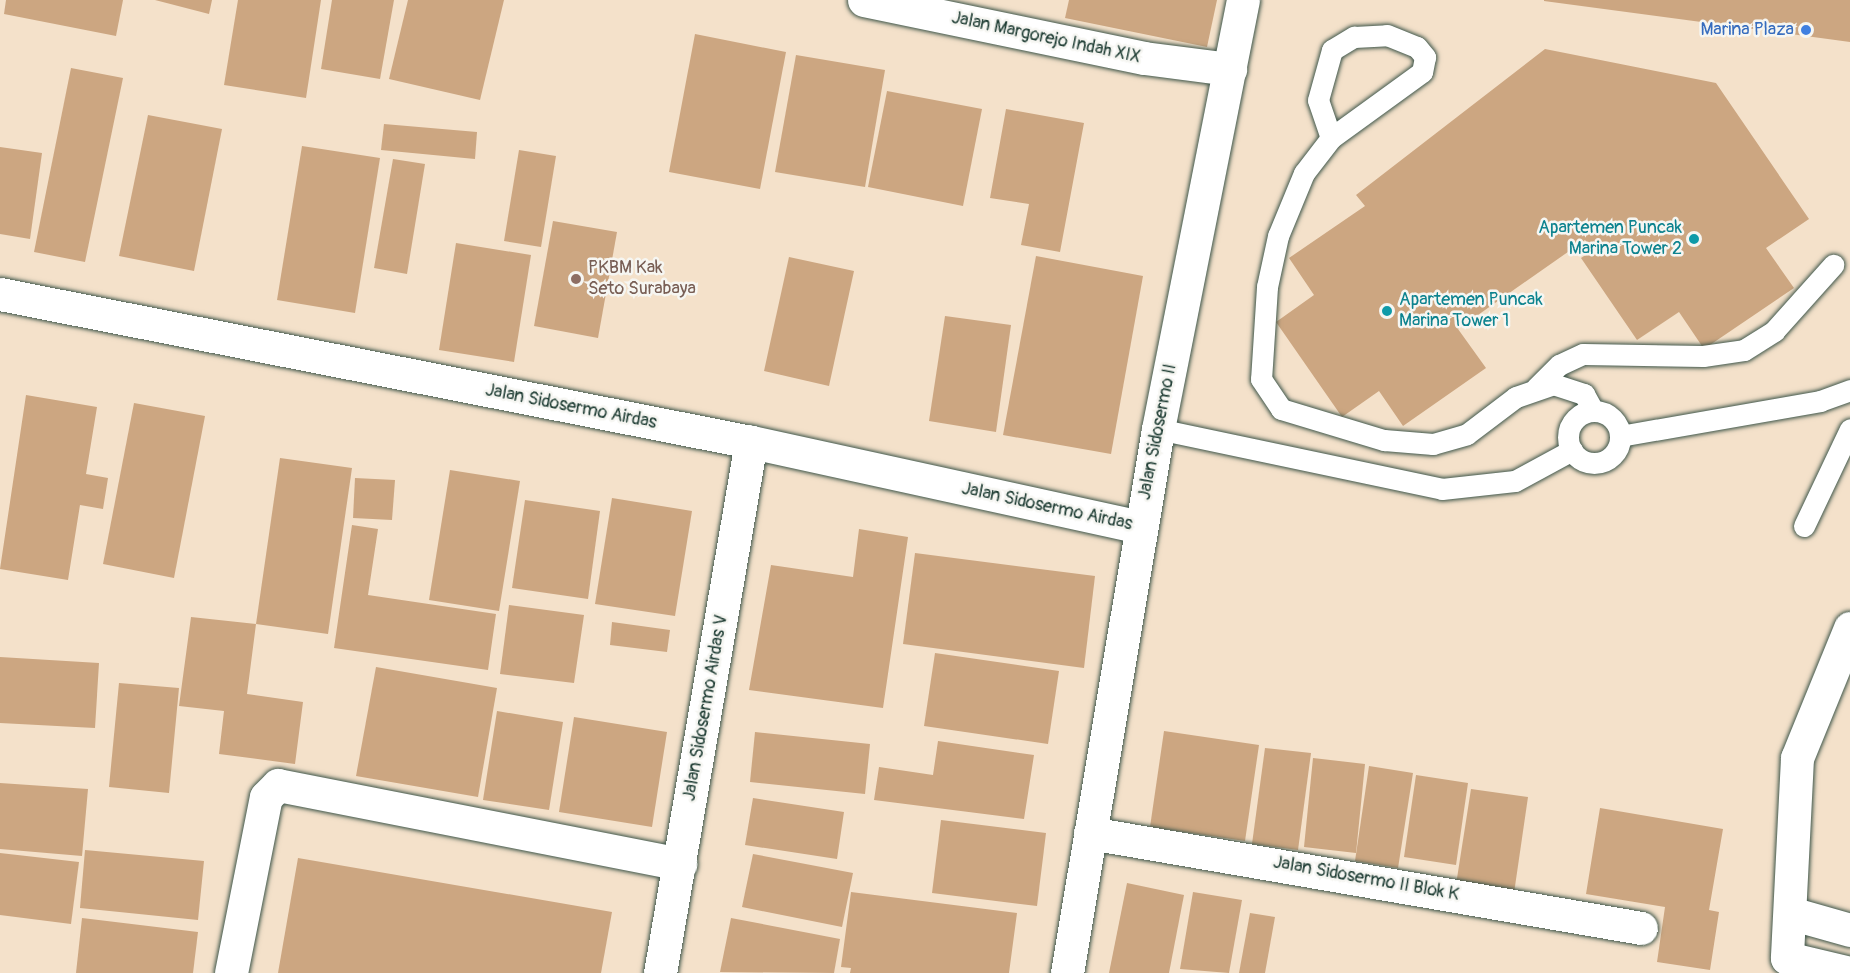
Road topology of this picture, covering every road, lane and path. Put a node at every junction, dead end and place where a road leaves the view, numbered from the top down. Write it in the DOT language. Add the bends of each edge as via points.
graph roads {
  1 [pos="864,0"];
  2 [pos="1243,0"];
  3 [pos="1230,69"];
  4 [pos="1331,138"];
  5 [pos="1833,265"];
  6 [pos="0,294"];
  7 [pos="1536,388"];
  8 [pos="1850,390"];
  9 [pos="1586,412"];
  10 [pos="1158,429"];
  11 [pos="1850,429"];
  12 [pos="1620,436"];
  13 [pos="751,442"];
  14 [pos="1572,450"];
  15 [pos="1804,526"];
  16 [pos="1141,527"];
  17 [pos="1850,628"];
  18 [pos="1090,833"];
  19 [pos="680,864"];
  20 [pos="1790,913"];
  21 [pos="1641,928"];
  22 [pos="1850,930"];
  23 [pos="1784,966"];
  24 [pos="231,973"];
  25 [pos="660,973"];
  26 [pos="1067,973"];
  27 [pos="1850,973"];
  1 -- 3 [label="street, Jalan Margorejo Indah XIX" via="1144,58"];
  2 -- 3 [label="street, Jalan Sidosermo II"];
  3 -- 10 [label="street, Jalan Sidosermo II"];
  4 -- 4 [label="lane" via="1422,72 1425,57 1417,47 1387,35 1354,37 1332,50 1318,100"];
  4 -- 7 [label="lane" via="1304,173 1278,236 1267,287 1260,379 1281,409 1311,423 1384,440 1433,444 1467,434"];
  5 -- 7 [label="lane" via="1774,331 1743,350 1703,356 1583,354 1559,365"];
  6 -- 13 [label="street, Jalan Sidosermo Airdas"];
  7 -- 9 [label="lane" via="1573,387"];
  8 -- 12 [label="lane" via="1820,401"];
  9 -- 12 [label="lane" via="1616,422"];
  9 -- 14 [label="lane" via="1570,424"];
  10 -- 14 [label="lane" via="1442,489 1515,481"];
  10 -- 16 [label="street, Jalan Sidosermo II"];
  11 -- 15 [label="lane"];
  12 -- 14 [label="lane" via="1613,453 1595,463"];
  13 -- 16 [label="street, Jalan Sidosermo Airdas"];
  13 -- 19 [label="street, Jalan Sidosermo Airdas V"];
  16 -- 18 [label="street, Jalan Sidosermo II"];
  17 -- 20 [label="street" via="1797,758"];
  18 -- 21 [label="street, Jalan Sidosermo II Blok K"];
  18 -- 26 [label="street, Jalan Sidosermo II"];
  19 -- 24 [label="street" via="278,785 266,796"];
  19 -- 25 [label="street, Jalan Sidosermo Airdas V"];
  20 -- 22 [label="street"];
  20 -- 23 [label="street"];
  23 -- 27 [label="street"];
}
